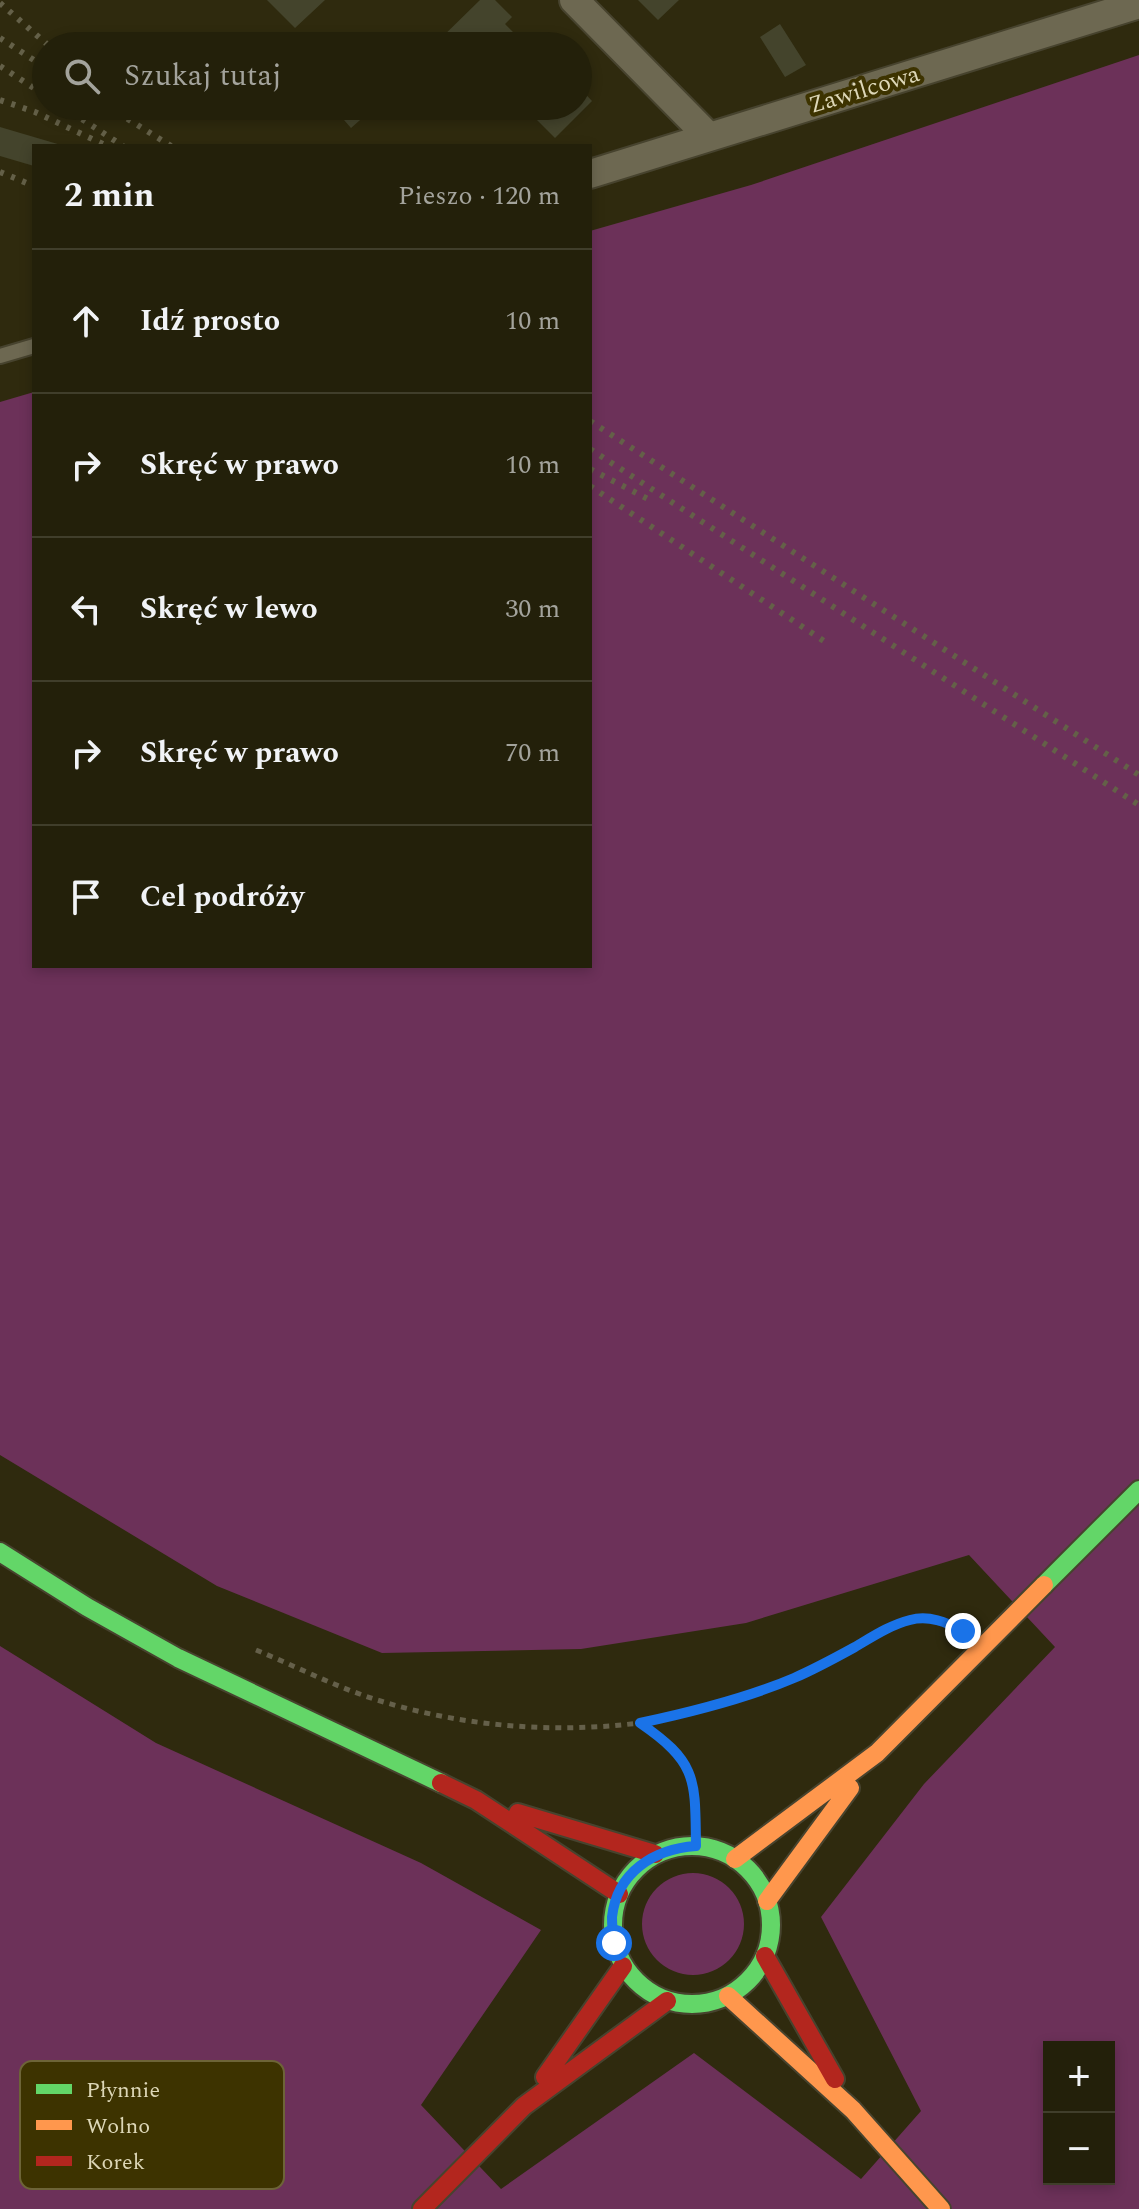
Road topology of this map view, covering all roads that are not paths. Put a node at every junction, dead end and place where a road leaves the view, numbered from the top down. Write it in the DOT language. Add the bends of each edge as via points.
graph roads {
  1 [pos="574,0"];
  2 [pos="1139,4"];
  3 [pos="709,137"];
  4 [pos="592,173"];
  5 [pos="32,347"];
  6 [pos="0,356"];
  7 [pos="1139,1490"];
  8 [pos="0,1552"];
  9 [pos="877,1753"];
  10 [pos="476,1800"];
  11 [pos="655,1854"];
  12 [pos="735,1859"];
  13 [pos="619,1894"];
  14 [pos="767,1901"];
  15 [pos="765,1956"];
  16 [pos="623,1966"];
  17 [pos="728,1996"];
  18 [pos="667,2001"];
  19 [pos="524,2106"];
  20 [pos="853,2110"];
  21 [pos="422,2209"];
  22 [pos="941,2209"];
  1 -- 3 [label="street"];
  2 -- 3 [label="street, Zawilcowa"];
  3 -- 4 [label="street, Zawilcowa"];
  5 -- 6 [label="lane"];
  7 -- 9 [label="street"];
  8 -- 10 [label="street" via="178,1658"];
  9 -- 12 [label="street"];
  9 -- 14 [label="street"];
  10 -- 11 [label="street"];
  10 -- 13 [label="street"];
  11 -- 12 [label="street" via="696,1846"];
  11 -- 13 [label="street" via="634,1871"];
  12 -- 14 [label="street" via="755,1877"];
  13 -- 16 [label="street" via="612,1918"];
  14 -- 15 [label="street" via="771,1929"];
  15 -- 17 [label="street" via="750,1979"];
  15 -- 20 [label="street"];
  16 -- 18 [label="street" via="642,1987"];
  16 -- 19 [label="street"];
  17 -- 18 [label="street" via="688,2005"];
  17 -- 20 [label="street"];
  18 -- 19 [label="street"];
  19 -- 21 [label="street"];
  20 -- 22 [label="street"];
}
